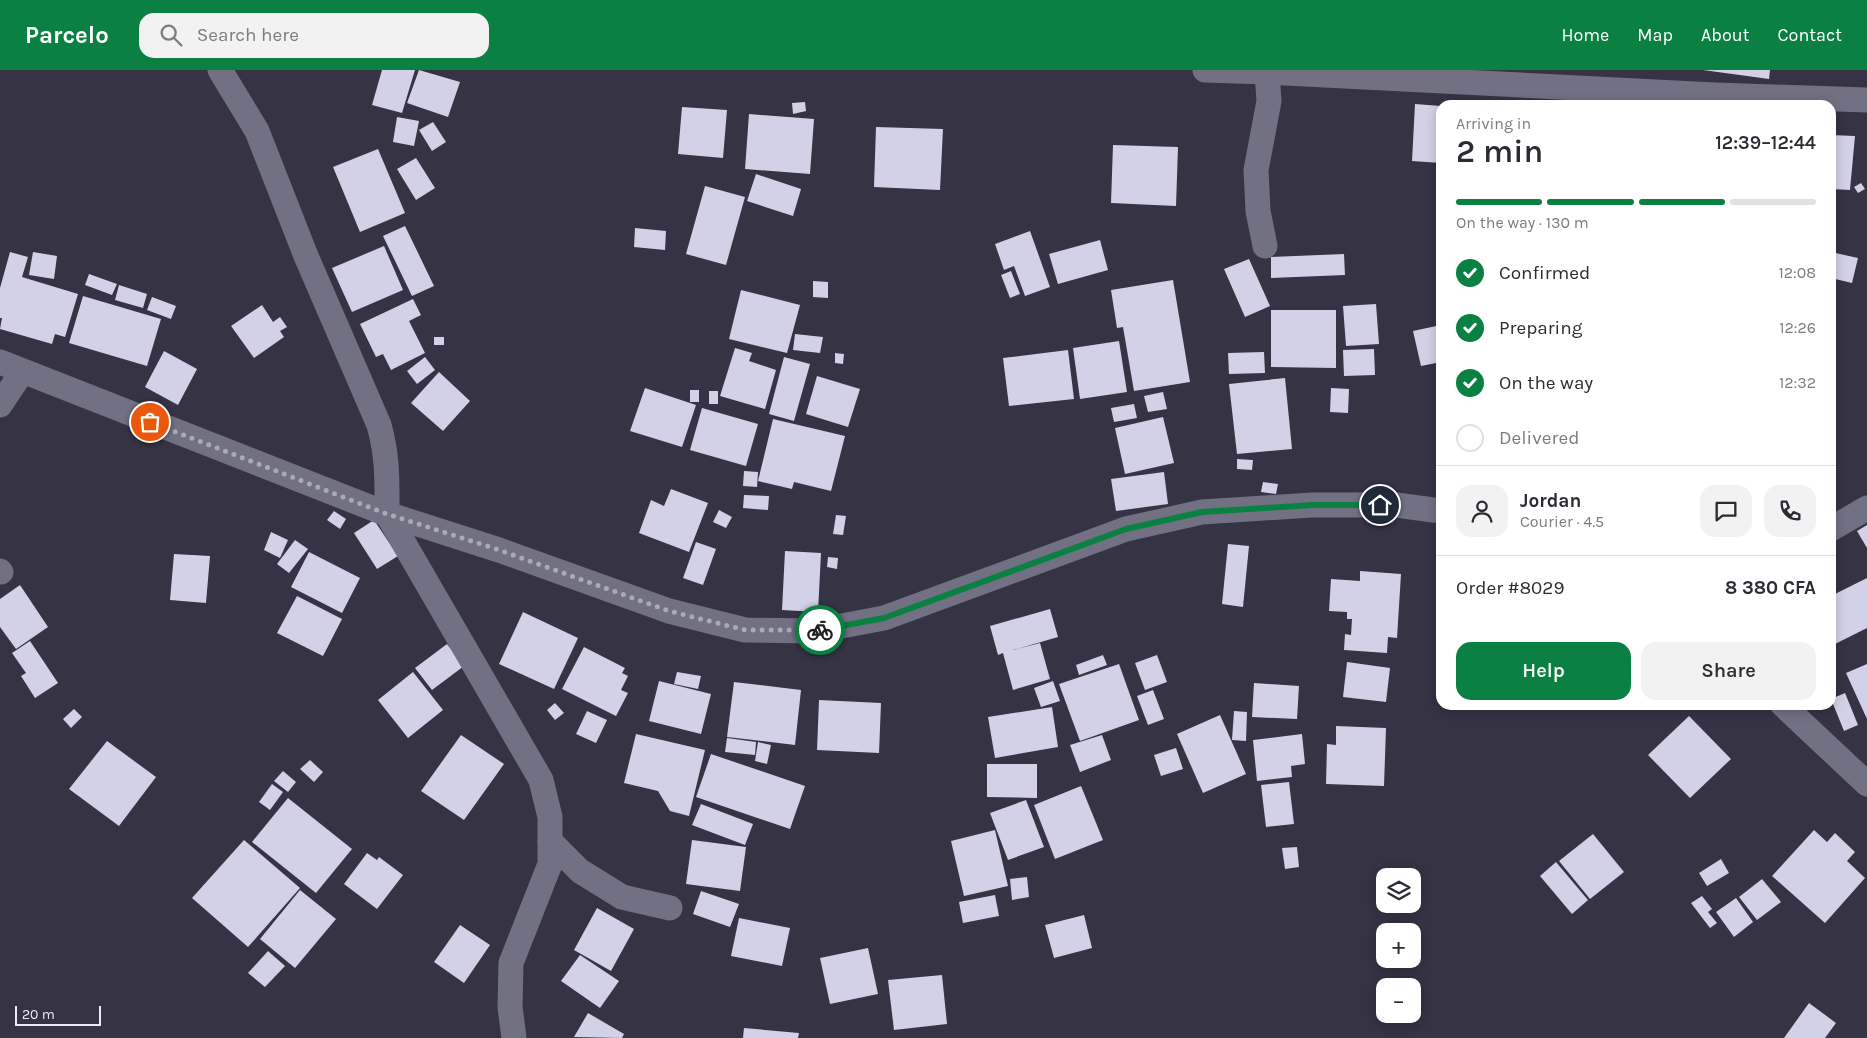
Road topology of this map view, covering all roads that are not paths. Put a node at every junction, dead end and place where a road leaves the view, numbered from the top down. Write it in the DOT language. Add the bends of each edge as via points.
graph roads {
  1 [pos="220,70"];
  2 [pos="1205,70"];
  3 [pos="1267,72"];
  4 [pos="1867,100"];
  5 [pos="1265,246"];
  6 [pos="11,367"];
  7 [pos="0,405"];
  8 [pos="1867,508"];
  9 [pos="1436,510"];
  10 [pos="387,514"];
  11 [pos="1836,526"];
  12 [pos="1788,710"];
  13 [pos="1867,784"];
  14 [pos="550,841"];
  15 [pos="670,908"];
  16 [pos="514,1038"];
  1 -- 10 [label="street" via="257,131 306,256 379,425 385,447"];
  2 -- 3 [label="street"];
  3 -- 4 [label="street"];
  3 -- 5 [label="street" via="1269,101 1256,170 1258,211"];
  6 -- 7 [label="street"];
  6 -- 10 [label="street"];
  8 -- 11 [label="street"];
  9 -- 10 [label="street" via="1396,505 1321,505 1202,512 1126,529 884,618 815,631 745,630 669,611"];
  10 -- 14 [label="street" via="541,780 550,817"];
  12 -- 13 [label="street"];
  14 -- 15 [label="street" via="580,871 622,897"];
  14 -- 16 [label="street" via="550,864 511,963 510,1007"];
}
